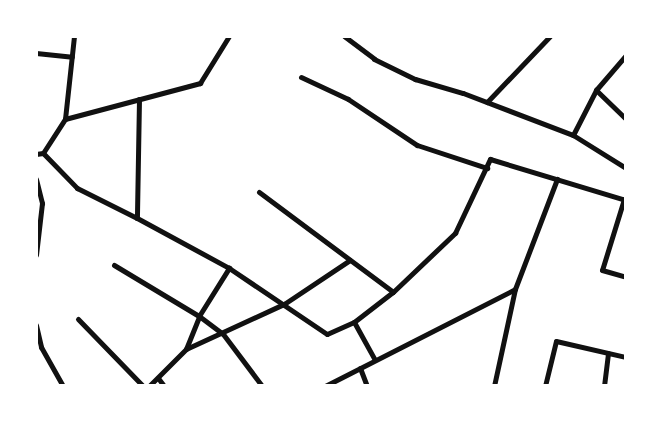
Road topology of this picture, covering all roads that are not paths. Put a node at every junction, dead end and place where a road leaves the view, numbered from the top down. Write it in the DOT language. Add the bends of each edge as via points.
graph roads {
  1 [pos="74,36"];
  2 [pos="229,36"];
  3 [pos="344,36"];
  4 [pos="550,36"];
  5 [pos="36,53"];
  6 [pos="626,55"];
  7 [pos="72,56"];
  8 [pos="301,78"];
  9 [pos="596,90"];
  10 [pos="139,99"];
  11 [pos="487,102"];
  12 [pos="66,119"];
  13 [pos="626,119"];
  14 [pos="573,135"];
  15 [pos="43,153"];
  16 [pos="36,154"];
  17 [pos="487,168"];
  18 [pos="626,168"];
  19 [pos="557,179"];
  20 [pos="36,180"];
  21 [pos="260,192"];
  22 [pos="625,199"];
  23 [pos="137,218"];
  24 [pos="36,255"];
  25 [pos="350,260"];
  26 [pos="114,265"];
  27 [pos="229,268"];
  28 [pos="626,277"];
  29 [pos="516,289"];
  30 [pos="393,292"];
  31 [pos="284,304"];
  32 [pos="199,316"];
  33 [pos="78,319"];
  34 [pos="354,322"];
  35 [pos="36,325"];
  36 [pos="222,334"];
  37 [pos="186,350"];
  38 [pos="608,353"];
  39 [pos="626,358"];
  40 [pos="375,360"];
  41 [pos="360,368"];
  42 [pos="158,378"];
  43 [pos="63,386"];
  44 [pos="143,386"];
  45 [pos="149,386"];
  46 [pos="164,386"];
  47 [pos="262,386"];
  48 [pos="325,386"];
  49 [pos="367,386"];
  50 [pos="494,386"];
  51 [pos="545,386"];
  52 [pos="604,386"];
  1 -- 7 [label="street"];
  2 -- 10 [label="street" via="200,83"];
  3 -- 11 [label="street" via="374,59 415,80"];
  4 -- 11 [label="street"];
  5 -- 7 [label="street"];
  6 -- 9 [label="street"];
  7 -- 12 [label="street"];
  8 -- 17 [label="street" via="348,99 417,145"];
  9 -- 13 [label="street"];
  9 -- 14 [label="street"];
  10 -- 12 [label="street"];
  10 -- 23 [label="street"];
  11 -- 14 [label="street"];
  12 -- 15 [label="street"];
  14 -- 18 [label="street"];
  15 -- 16 [label="street"];
  15 -- 23 [label="street" via="77,188"];
  17 -- 19 [label="street" via="490,159"];
  17 -- 30 [label="street" via="455,233"];
  19 -- 22 [label="street"];
  19 -- 29 [label="street"];
  20 -- 24 [label="street" via="42,202"];
  21 -- 25 [label="street"];
  22 -- 28 [label="street" via="602,270"];
  23 -- 27 [label="street"];
  25 -- 30 [label="street"];
  25 -- 31 [label="street"];
  26 -- 32 [label="street"];
  27 -- 31 [label="street"];
  27 -- 32 [label="street"];
  29 -- 40 [label="street"];
  29 -- 50 [label="street"];
  30 -- 34 [label="street"];
  31 -- 34 [label="street" via="327,334"];
  31 -- 36 [label="street"];
  32 -- 36 [label="street"];
  32 -- 37 [label="street"];
  33 -- 44 [label="street"];
  34 -- 40 [label="street"];
  35 -- 43 [label="street" via="41,348"];
  36 -- 37 [label="street"];
  36 -- 47 [label="street"];
  37 -- 42 [label="street"];
  38 -- 39 [label="street"];
  38 -- 51 [label="street" via="556,341"];
  38 -- 52 [label="street"];
  40 -- 41 [label="street"];
  41 -- 48 [label="street"];
  41 -- 49 [label="street"];
  42 -- 45 [label="street"];
  42 -- 46 [label="street"];
}
